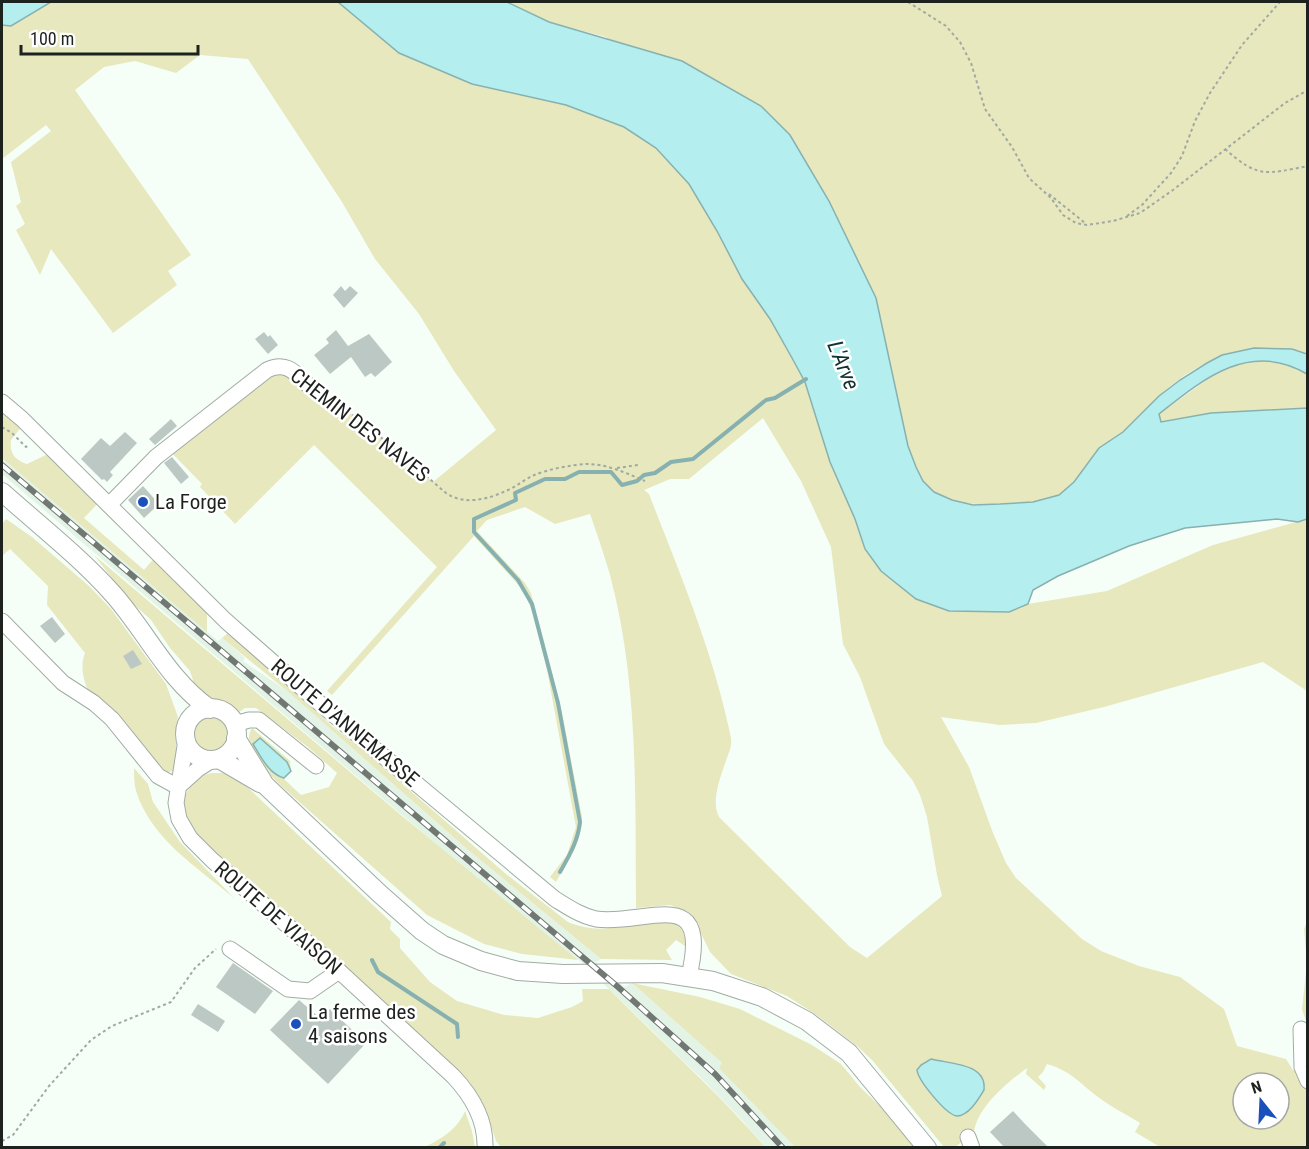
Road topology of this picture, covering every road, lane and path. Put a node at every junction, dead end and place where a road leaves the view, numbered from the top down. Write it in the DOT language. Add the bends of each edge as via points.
graph roads {
  1 [pos="908,2"];
  2 [pos="1280,2"];
  3 [pos="1308,90"];
  4 [pos="1225,149"];
  5 [pos="1308,166"];
  6 [pos="1040,187"];
  7 [pos="1125,218"];
  8 [pos="1087,225"];
  9 [pos="308,385"];
  10 [pos="2,402"];
  11 [pos="2,427"];
  12 [pos="39,436"];
  13 [pos="638,465"];
  14 [pos="614,468"];
  15 [pos="645,481"];
  16 [pos="2,492"];
  17 [pos="109,505"];
  18 [pos="2,621"];
  19 [pos="166,665"];
  20 [pos="210,709"];
  21 [pos="235,731"];
  22 [pos="186,733"];
  23 [pos="215,759"];
  24 [pos="316,766"];
  25 [pos="265,785"];
  26 [pos="178,787"];
  27 [pos="223,949"];
  28 [pos="339,970"];
  29 [pos="689,976"];
  30 [pos="1301,1029"];
  31 [pos="1305,1057"];
  32 [pos="1308,1081"];
  33 [pos="2,1141"];
  34 [pos="485,1148"];
  35 [pos="927,1148"];
  1 -- 6 [label="path" via="946,26 960,42 985,109 1029,178"];
  2 -- 7 [label="path" via="1242,45 1210,93 1171,173"];
  3 -- 4 [label="path"];
  4 -- 5 [label="path" via="1246,167 1262,173"];
  4 -- 7 [label="path" via="1155,204"];
  6 -- 8 [label="path"];
  6 -- 8 [label="path" via="1068,220"];
  7 -- 8 [label="path"];
  9 -- 14 [label="path, CHEMIN DES NAVES" via="362,422 458,499 482,499 551,471 588,464"];
  9 -- 17 [label="street, CHEMIN DES NAVES" via="288,367 267,370 156,457"];
  10 -- 12 [label="street, ROUTE D'ANNEMASSE"];
  11 -- 12 [label="path" via="26,447"];
  12 -- 17 [label="street, ROUTE D'ANNEMASSE"];
  13 -- 14 [label="path, CHEMIN DES NAVES"];
  14 -- 15 [label="path, CHEMIN DES NAVES"];
  16 -- 19 [label="main road" via="111,592"];
  17 -- 29 [label="street, ROUTE D'ANNEMASSE" via="222,626 555,899 598,919 658,913 672,914 684,921 694,942"];
  18 -- 26 [label="street" via="63,683 112,719 158,776"];
  19 -- 20 [label="main road"];
  19 -- 22 [label="main road" via="182,704"];
  20 -- 21 [label="main road" via="226,714"];
  20 -- 22 [label="main road" via="196,713"];
  21 -- 23 [label="main road" via="231,751"];
  21 -- 24 [label="street" via="249,720 259,720"];
  21 -- 25 [label="main road"];
  22 -- 23 [label="main road" via="195,755"];
  22 -- 26 [label="street, ROUTE DE VIAISON"];
  23 -- 25 [label="main road"];
  23 -- 26 [label="street"];
  25 -- 29 [label="main road" via="422,931 468,956 528,972"];
  26 -- 28 [label="street, ROUTE DE VIAISON" via="177,811 190,838"];
  27 -- 28 [label="street" via="288,989 310,991"];
  27 -- 33 [label="path" via="195,968 171,1002 112,1026 91,1040 49,1086 13,1135"];
  28 -- 34 [label="street, ROUTE DE VIAISON" via="461,1085 481,1120"];
  29 -- 35 [label="main road" via="729,985 785,1008 831,1038 865,1072"];
  30 -- 31 [label="street"];
  31 -- 32 [label="street" via="1303,1071"];
}
